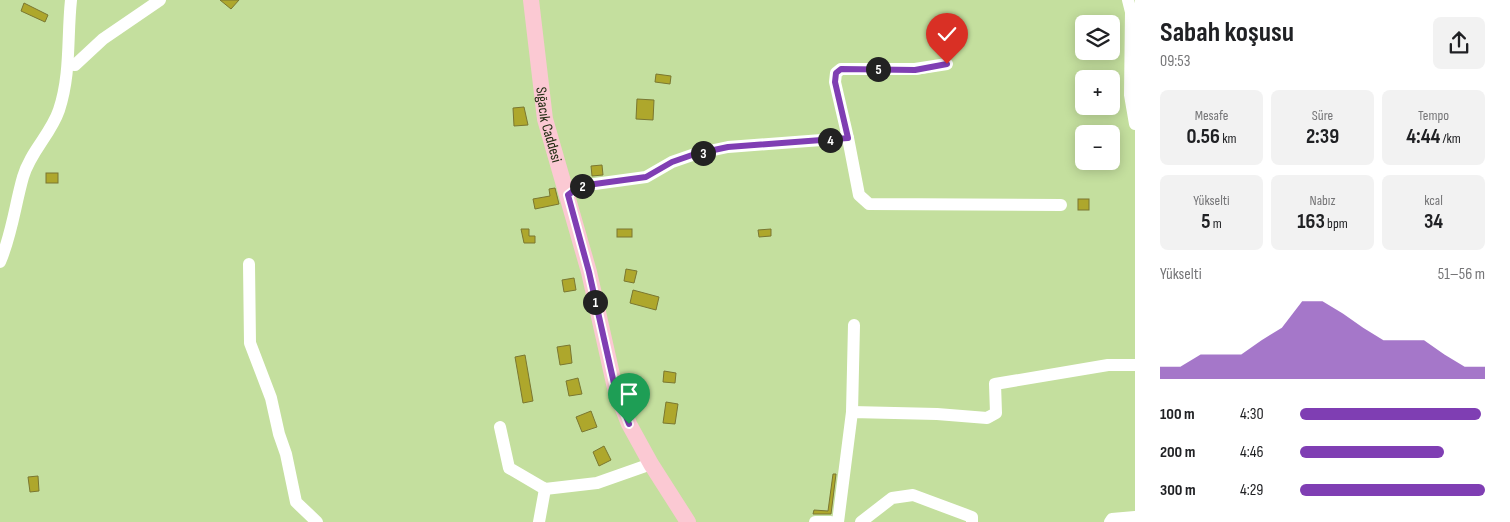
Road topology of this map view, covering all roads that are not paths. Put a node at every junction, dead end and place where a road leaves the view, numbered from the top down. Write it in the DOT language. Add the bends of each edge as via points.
graph roads {
  1 [pos="71,0"];
  2 [pos="160,0"];
  3 [pos="531,0"];
  4 [pos="1128,0"];
  5 [pos="69,64"];
  6 [pos="947,64"];
  7 [pos="1135,124"];
  8 [pos="848,138"];
  9 [pos="568,195"];
  10 [pos="1060,205"];
  11 [pos="0,262"];
  12 [pos="249,264"];
  13 [pos="854,325"];
  14 [pos="1135,365"];
  15 [pos="852,412"];
  16 [pos="500,427"];
  17 [pos="651,464"];
  18 [pos="545,489"];
  19 [pos="1135,517"];
  20 [pos="317,522"];
  21 [pos="539,522"];
  22 [pos="688,522"];
  23 [pos="815,522"];
  24 [pos="831,522"];
  25 [pos="838,522"];
  26 [pos="861,522"];
  27 [pos="972,522"];
  28 [pos="1110,522"];
  1 -- 5 [label="street"];
  2 -- 5 [label="street" via="103,39 75,65"];
  3 -- 9 [label="main road, Sığacık Caddesi" via="545,119"];
  4 -- 7 [label="street" via="1131,12 1130,95"];
  5 -- 11 [label="street" via="54,123 23,176 9,239"];
  6 -- 8 [label="street" via="915,70 841,69 836,73 835,82"];
  8 -- 9 [label="street" via="728,147 672,162 646,177 580,186"];
  8 -- 10 [label="street" via="859,195 869,204"];
  9 -- 17 [label="main road, Sığacık Caddesi" via="615,388 629,424"];
  12 -- 20 [label="street" via="250,343 271,398 296,502"];
  13 -- 15 [label="street"];
  14 -- 15 [label="street" via="1108,365 995,384 996,414 987,418"];
  15 -- 25 [label="street"];
  16 -- 18 [label="street" via="509,468"];
  17 -- 18 [label="street" via="597,483"];
  17 -- 22 [label="main road, Sığacık Caddesi"];
  18 -- 21 [label="street"];
  19 -- 28 [label="street" via="1112,519"];
  23 -- 24 [label="street"];
  26 -- 27 [label="street" via="892,498 913,495 972,517"];
}
